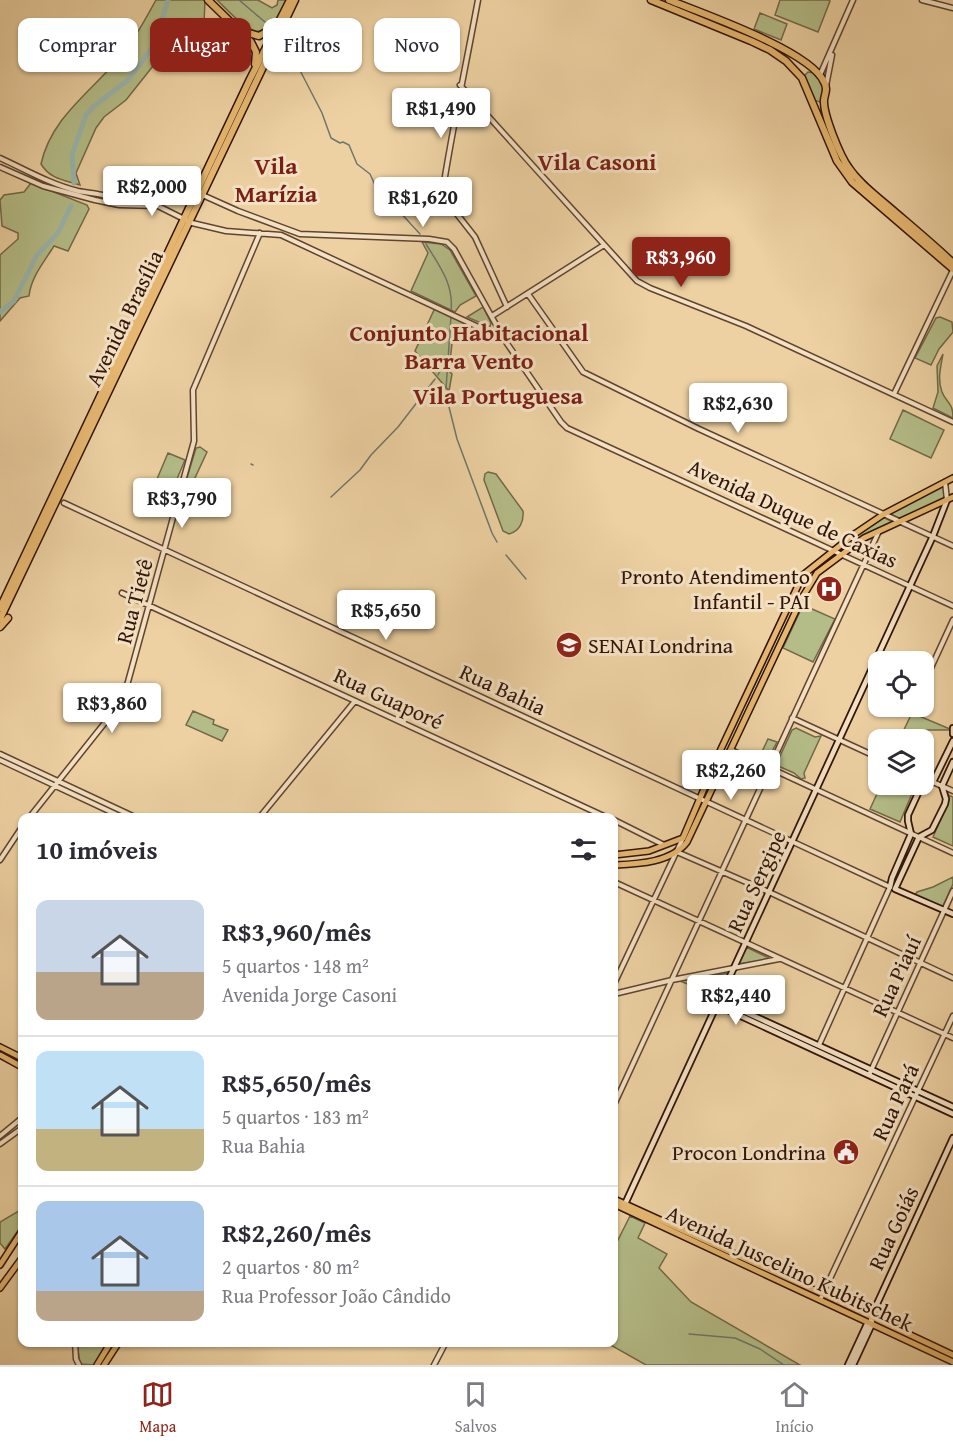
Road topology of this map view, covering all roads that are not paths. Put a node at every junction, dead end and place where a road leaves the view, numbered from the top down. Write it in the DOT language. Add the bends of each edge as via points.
graph roads {
  1 [pos="209,0"];
  2 [pos="290,0"];
  3 [pos="295,0"];
  4 [pos="478,0"];
  5 [pos="651,0"];
  6 [pos="671,0"];
  7 [pos="853,0"];
  8 [pos="922,0"];
  9 [pos="953,8"];
  10 [pos="281,18"];
  11 [pos="263,35"];
  12 [pos="833,50"];
  13 [pos="263,53"];
  14 [pos="463,73"];
  15 [pos="818,73"];
  16 [pos="802,78"];
  17 [pos="250,79"];
  18 [pos="456,79"];
  19 [pos="460,85"];
  20 [pos="826,87"];
  21 [pos="459,91"];
  22 [pos="448,93"];
  23 [pos="467,93"];
  24 [pos="824,100"];
  25 [pos="815,104"];
  26 [pos="0,158"];
  27 [pos="0,167"];
  28 [pos="62,189"];
  29 [pos="81,194"];
  30 [pos="103,195"];
  31 [pos="200,195"];
  32 [pos="122,206"];
  33 [pos="187,220"];
  34 [pos="180,226"];
  35 [pos="281,227"];
  36 [pos="260,233"];
  37 [pos="172,234"];
  38 [pos="300,234"];
  39 [pos="281,235"];
  40 [pos="297,242"];
  41 [pos="604,245"];
  42 [pos="953,263"];
  43 [pos="953,270"];
  44 [pos="528,294"];
  45 [pos="507,307"];
  46 [pos="492,316"];
  47 [pos="122,339"];
  48 [pos="504,339"];
  49 [pos="121,354"];
  50 [pos="894,394"];
  51 [pos="953,422"];
  52 [pos="86,428"];
  53 [pos="73,444"];
  54 [pos="953,478"];
  55 [pos="945,482"];
  56 [pos="946,490"];
  57 [pos="951,497"];
  58 [pos="64,503"];
  59 [pos="884,514"];
  60 [pos="900,521"];
  61 [pos="879,530"];
  62 [pos="933,536"];
  63 [pos="953,546"];
  64 [pos="833,550"];
  65 [pos="164,551"];
  66 [pos="841,554"];
  67 [pos="863,564"];
  68 [pos="15,565"];
  69 [pos="14,581"];
  70 [pos="910,586"];
  71 [pos="122,593"];
  72 [pos="150,606"];
  73 [pos="953,606"];
  74 [pos="0,608"];
  75 [pos="8,618"];
  76 [pos="0,619"];
  77 [pos="953,620"];
  78 [pos="0,627"];
  79 [pos="934,661"];
  80 [pos="355,701"];
  81 [pos="792,718"];
  82 [pos="953,728"];
  83 [pos="953,734"];
  84 [pos="839,740"];
  85 [pos="953,741"];
  86 [pos="731,750"];
  87 [pos="868,753"];
  88 [pos="0,754"];
  89 [pos="719,754"];
  90 [pos="0,760"];
  91 [pos="953,762"];
  92 [pos="769,768"];
  93 [pos="937,773"];
  94 [pos="946,776"];
  95 [pos="934,780"];
  96 [pos="934,782"];
  97 [pos="56,783"];
  98 [pos="942,786"];
  99 [pos="816,790"];
  100 [pos="953,791"];
  101 [pos="918,795"];
  102 [pos="700,798"];
  103 [pos="709,799"];
  104 [pos="33,813"];
  105 [pos="114,813"];
  106 [pos="126,813"];
  107 [pos="263,813"];
  108 [pos="598,813"];
  109 [pos="745,819"];
  110 [pos="618,822"];
  111 [pos="18,832"];
  112 [pos="911,834"];
  113 [pos="919,837"];
  114 [pos="683,838"];
  115 [pos="793,840"];
  116 [pos="908,840"];
  117 [pos="657,841"];
  118 [pos="915,845"];
  119 [pos="666,846"];
  120 [pos="657,848"];
  121 [pos="676,852"];
  122 [pos="953,853"];
  123 [pos="618,855"];
  124 [pos="0,860"];
  125 [pos="618,865"];
  126 [pos="721,871"];
  127 [pos="892,878"];
  128 [pos="898,881"];
  129 [pos="618,884"];
  130 [pos="892,888"];
  131 [pos="953,891"];
  132 [pos="769,892"];
  133 [pos="653,900"];
  134 [pos="944,910"];
  135 [pos="953,914"];
  136 [pos="698,921"];
  137 [pos="868,939"];
  138 [pos="745,943"];
  139 [pos="780,959"];
  140 [pos="921,962"];
  141 [pos="734,969"];
  142 [pos="618,975"];
  143 [pos="953,978"];
  144 [pos="672,980"];
  145 [pos="845,988"];
  146 [pos="618,993"];
  147 [pos="718,1003"];
  148 [pos="731,1008"];
  149 [pos="898,1012"];
  150 [pos="953,1016"];
  151 [pos="945,1034"];
  152 [pos="953,1038"];
  153 [pos="819,1045"];
  154 [pos="0,1047"];
  155 [pos="0,1055"];
  156 [pos="18,1056"];
  157 [pos="18,1064"];
  158 [pos="870,1072"];
  159 [pos="918,1091"];
  160 [pos="618,1096"];
  161 [pos="915,1097"];
  162 [pos="953,1107"];
  163 [pos="953,1114"];
  164 [pos="16,1125"];
  165 [pos="18,1131"];
  166 [pos="0,1136"];
  167 [pos="953,1138"];
  168 [pos="0,1144"];
  169 [pos="618,1201"];
  170 [pos="618,1205"];
  171 [pos="626,1207"];
  172 [pos="18,1237"];
  173 [pos="18,1263"];
  174 [pos="0,1265"];
  175 [pos="746,1265"];
  176 [pos="776,1273"];
  177 [pos="0,1288"];
  178 [pos="822,1297"];
  179 [pos="870,1321"];
  180 [pos="75,1347"];
  181 [pos="108,1347"];
  182 [pos="116,1347"];
  183 [pos="443,1347"];
  184 [pos="952,1360"];
  185 [pos="79,1365"];
  186 [pos="97,1365"];
  187 [pos="104,1365"];
  188 [pos="434,1365"];
  189 [pos="848,1365"];
  190 [pos="854,1365"];
  1 -- 11 [label="highway" via="250,35"];
  1 -- 17 [label="highway" via="254,47 256,57"];
  2 -- 10 [label="highway, Avenida Brasília"];
  3 -- 31 [label="highway, Avenida Brasília"];
  4 -- 14 [label="street"];
  5 -- 16 [label="highway" via="770,50"];
  6 -- 15 [label="highway" via="761,38"];
  7 -- 12 [label="street"];
  8 -- 9 [label="street"];
  12 -- 15 [label="street"];
  12 -- 20 [label="street"];
  13 -- 17 [label="highway, Avenida Brasília"];
  14 -- 18 [label="street"];
  14 -- 19 [label="street"];
  15 -- 16 [label="highway" via="806,70"];
  15 -- 20 [label="highway"];
  16 -- 25 [label="highway"];
  17 -- 31 [label="highway, Avenida Brasília"];
  19 -- 21 [label="street"];
  19 -- 23 [label="street"];
  20 -- 24 [label="highway"];
  21 -- 22 [label="street"];
  21 -- 23 [label="street"];
  21 -- 45 [label="street" via="442,195 476,237"];
  23 -- 41 [label="street"];
  24 -- 25 [label="highway"];
  24 -- 42 [label="highway" via="838,147 858,180"];
  25 -- 43 [label="highway" via="837,161 852,182"];
  26 -- 28 [label="street"];
  27 -- 28 [label="street" via="43,186"];
  28 -- 29 [label="street"];
  29 -- 30 [label="street"];
  29 -- 32 [label="street, Avenida Duque de Caxias"];
  30 -- 31 [label="street" via="119,192 157,199 167,179"];
  30 -- 32 [label="street"];
  31 -- 33 [label="highway, Avenida Brasília"];
  31 -- 35 [label="street"];
  32 -- 33 [label="street, Avenida Duque de Caxias" via="158,206"];
  33 -- 34 [label="highway, Avenida Brasília"];
  33 -- 36 [label="street, Avenida Duque de Caxias" via="228,231"];
  33 -- 76 [label="highway, Avenida Brasília"];
  34 -- 37 [label="highway"];
  34 -- 49 [label="highway, Avenida Brasília"];
  35 -- 38 [label="street"];
  35 -- 39 [label="street"];
  36 -- 39 [label="street, Avenida Duque de Caxias"];
  36 -- 65 [label="street, Rua Tietê" via="193,390 194,441"];
  38 -- 40 [label="street"];
  38 -- 46 [label="street" via="447,242"];
  39 -- 40 [label="street, Avenida Duque de Caxias"];
  40 -- 48 [label="street, Avenida Duque de Caxias"];
  41 -- 44 [label="street"];
  41 -- 50 [label="street" via="630,275 650,288 746,326"];
  43 -- 50 [label="street"];
  44 -- 45 [label="street"];
  44 -- 59 [label="street" via="583,372"];
  45 -- 46 [label="street"];
  46 -- 48 [label="street"];
  47 -- 49 [label="highway"];
  48 -- 64 [label="street, Avenida Duque de Caxias" via="567,428"];
  49 -- 52 [label="highway, Avenida Brasília"];
  50 -- 51 [label="street"];
  52 -- 53 [label="highway"];
  52 -- 69 [label="highway, Avenida Brasília"];
  54 -- 55 [label="main road"];
  55 -- 56 [label="street"];
  55 -- 59 [label="main road"];
  56 -- 57 [label="main road"];
  57 -- 60 [label="main road"];
  57 -- 62 [label="main road, Rua Sergipe"];
  58 -- 65 [label="street, Rua Bahia"];
  59 -- 60 [label="street"];
  59 -- 64 [label="main road"];
  60 -- 61 [label="main road"];
  60 -- 62 [label="street"];
  61 -- 66 [label="main road"];
  61 -- 67 [label="street"];
  62 -- 63 [label="street"];
  62 -- 70 [label="main road, Rua Sergipe"];
  64 -- 66 [label="street, Avenida Duque de Caxias"];
  64 -- 89 [label="main road" via="803,574"];
  65 -- 72 [label="street, Rua Tietê"];
  65 -- 102 [label="street, Rua Bahia"];
  66 -- 67 [label="street, Avenida Duque de Caxias"];
  66 -- 86 [label="main road" via="812,579"];
  67 -- 70 [label="street, Avenida Duque de Caxias"];
  67 -- 81 [label="street"];
  68 -- 69 [label="highway"];
  69 -- 74 [label="highway, Avenida Brasília"];
  70 -- 73 [label="street, Avenida Duque de Caxias"];
  70 -- 84 [label="main road, Rua Sergipe"];
  71 -- 72 [label="street, Rua Guaporé"];
  72 -- 80 [label="street, Rua Guaporé"];
  72 -- 97 [label="street, Rua Tietê" via="123,700"];
  75 -- 78 [label="highway"];
  77 -- 79 [label="street"];
  80 -- 107 [label="street"];
  80 -- 108 [label="street, Rua Guaporé"];
  81 -- 84 [label="street"];
  81 -- 92 [label="street"];
  82 -- 83 [label="main road"];
  84 -- 87 [label="street"];
  84 -- 99 [label="main road, Rua Sergipe"];
  85 -- 93 [label="main road"];
  86 -- 92 [label="street"];
  86 -- 103 [label="main road"];
  88 -- 97 [label="street"];
  89 -- 102 [label="main road"];
  89 -- 103 [label="main road" via="705,791"];
  90 -- 97 [label="street"];
  91 -- 94 [label="main road"];
  92 -- 99 [label="street"];
  92 -- 109 [label="street"];
  93 -- 94 [label="main road"];
  93 -- 95 [label="main road"];
  94 -- 98 [label="main road"];
  96 -- 98 [label="street"];
  97 -- 104 [label="street, Rua Tietê"];
  97 -- 105 [label="street"];
  97 -- 106 [label="street"];
  98 -- 100 [label="street"];
  98 -- 113 [label="main road" via="945,804 932,831"];
  99 -- 112 [label="street"];
  99 -- 115 [label="main road, Rua Sergipe"];
  101 -- 112 [label="main road" via="908,815"];
  102 -- 103 [label="street, Rua Bahia"];
  102 -- 114 [label="main road"];
  103 -- 109 [label="street, Rua Bahia"];
  103 -- 121 [label="main road" via="687,842"];
  109 -- 115 [label="street, Rua Bahia"];
  109 -- 126 [label="street"];
  110 -- 117 [label="street"];
  111 -- 124 [label="street"];
  112 -- 113 [label="street"];
  112 -- 116 [label="main road"];
  113 -- 118 [label="main road"];
  113 -- 122 [label="street"];
  114 -- 119 [label="main road"];
  114 -- 121 [label="street"];
  115 -- 130 [label="street, Rua Bahia"];
  115 -- 132 [label="main road, Rua Sergipe"];
  116 -- 118 [label="main road"];
  116 -- 127 [label="main road"];
  117 -- 119 [label="street"];
  117 -- 120 [label="main road"];
  118 -- 128 [label="main road"];
  119 -- 120 [label="main road"];
  120 -- 123 [label="main road"];
  121 -- 125 [label="main road" via="648,862"];
  121 -- 126 [label="street"];
  121 -- 133 [label="street"];
  126 -- 132 [label="street"];
  126 -- 136 [label="street"];
  127 -- 128 [label="main road"];
  127 -- 130 [label="main road"];
  128 -- 130 [label="main road"];
  129 -- 133 [label="street"];
  130 -- 134 [label="main road"];
  130 -- 137 [label="street"];
  131 -- 134 [label="street, Rua Piauí"];
  132 -- 137 [label="street"];
  132 -- 138 [label="main road, Rua Sergipe"];
  133 -- 136 [label="street"];
  133 -- 142 [label="street"];
  134 -- 135 [label="main road"];
  134 -- 140 [label="street, Rua Piauí"];
  136 -- 138 [label="street"];
  136 -- 144 [label="street"];
  137 -- 140 [label="street"];
  137 -- 145 [label="street"];
  138 -- 139 [label="street"];
  138 -- 141 [label="main road, Rua Sergipe"];
  139 -- 141 [label="street"];
  139 -- 145 [label="street"];
  140 -- 143 [label="street"];
  140 -- 149 [label="street, Rua Piauí"];
  141 -- 144 [label="street"];
  141 -- 147 [label="main road, Rua Sergipe"];
  144 -- 146 [label="street"];
  144 -- 160 [label="street"];
  145 -- 149 [label="street"];
  145 -- 153 [label="street"];
  147 -- 148 [label="main road"];
  147 -- 171 [label="main road, Rua Sergipe"];
  148 -- 153 [label="main road"];
  148 -- 158 [label="main road"];
  149 -- 151 [label="street"];
  149 -- 158 [label="street, Rua Piauí"];
  150 -- 151 [label="street, Rua Pará"];
  151 -- 152 [label="street"];
  151 -- 159 [label="street, Rua Pará"];
  153 -- 158 [label="main road"];
  154 -- 156 [label="main road"];
  155 -- 157 [label="main road"];
  158 -- 159 [label="main road"];
  158 -- 161 [label="main road"];
  159 -- 161 [label="street, Rua Pará"];
  159 -- 162 [label="main road"];
  161 -- 163 [label="main road"];
  161 -- 178 [label="street, Rua Pará"];
  164 -- 166 [label="street"];
  165 -- 168 [label="street"];
  167 -- 179 [label="main road, Rua Goiás"];
  169 -- 171 [label="main road, Avenida Juscelino Kubitschek"];
  170 -- 171 [label="main road, Avenida Juscelino Kubitschek"];
  171 -- 175 [label="main road, Avenida Juscelino Kubitschek"];
  171 -- 176 [label="main road, Avenida Juscelino Kubitschek"];
  172 -- 174 [label="main road"];
  173 -- 177 [label="main road"];
  175 -- 176 [label="main road"];
  175 -- 178 [label="main road, Avenida Juscelino Kubitschek"];
  176 -- 178 [label="main road, Avenida Juscelino Kubitschek"];
  178 -- 179 [label="main road, Avenida Juscelino Kubitschek"];
  179 -- 184 [label="main road, Avenida Juscelino Kubitschek"];
  179 -- 189 [label="main road, Rua Goiás"];
  179 -- 190 [label="main road, Rua Goiás"];
  180 -- 185 [label="street"];
  181 -- 186 [label="main road"];
  182 -- 187 [label="main road"];
  183 -- 188 [label="street"];
}
